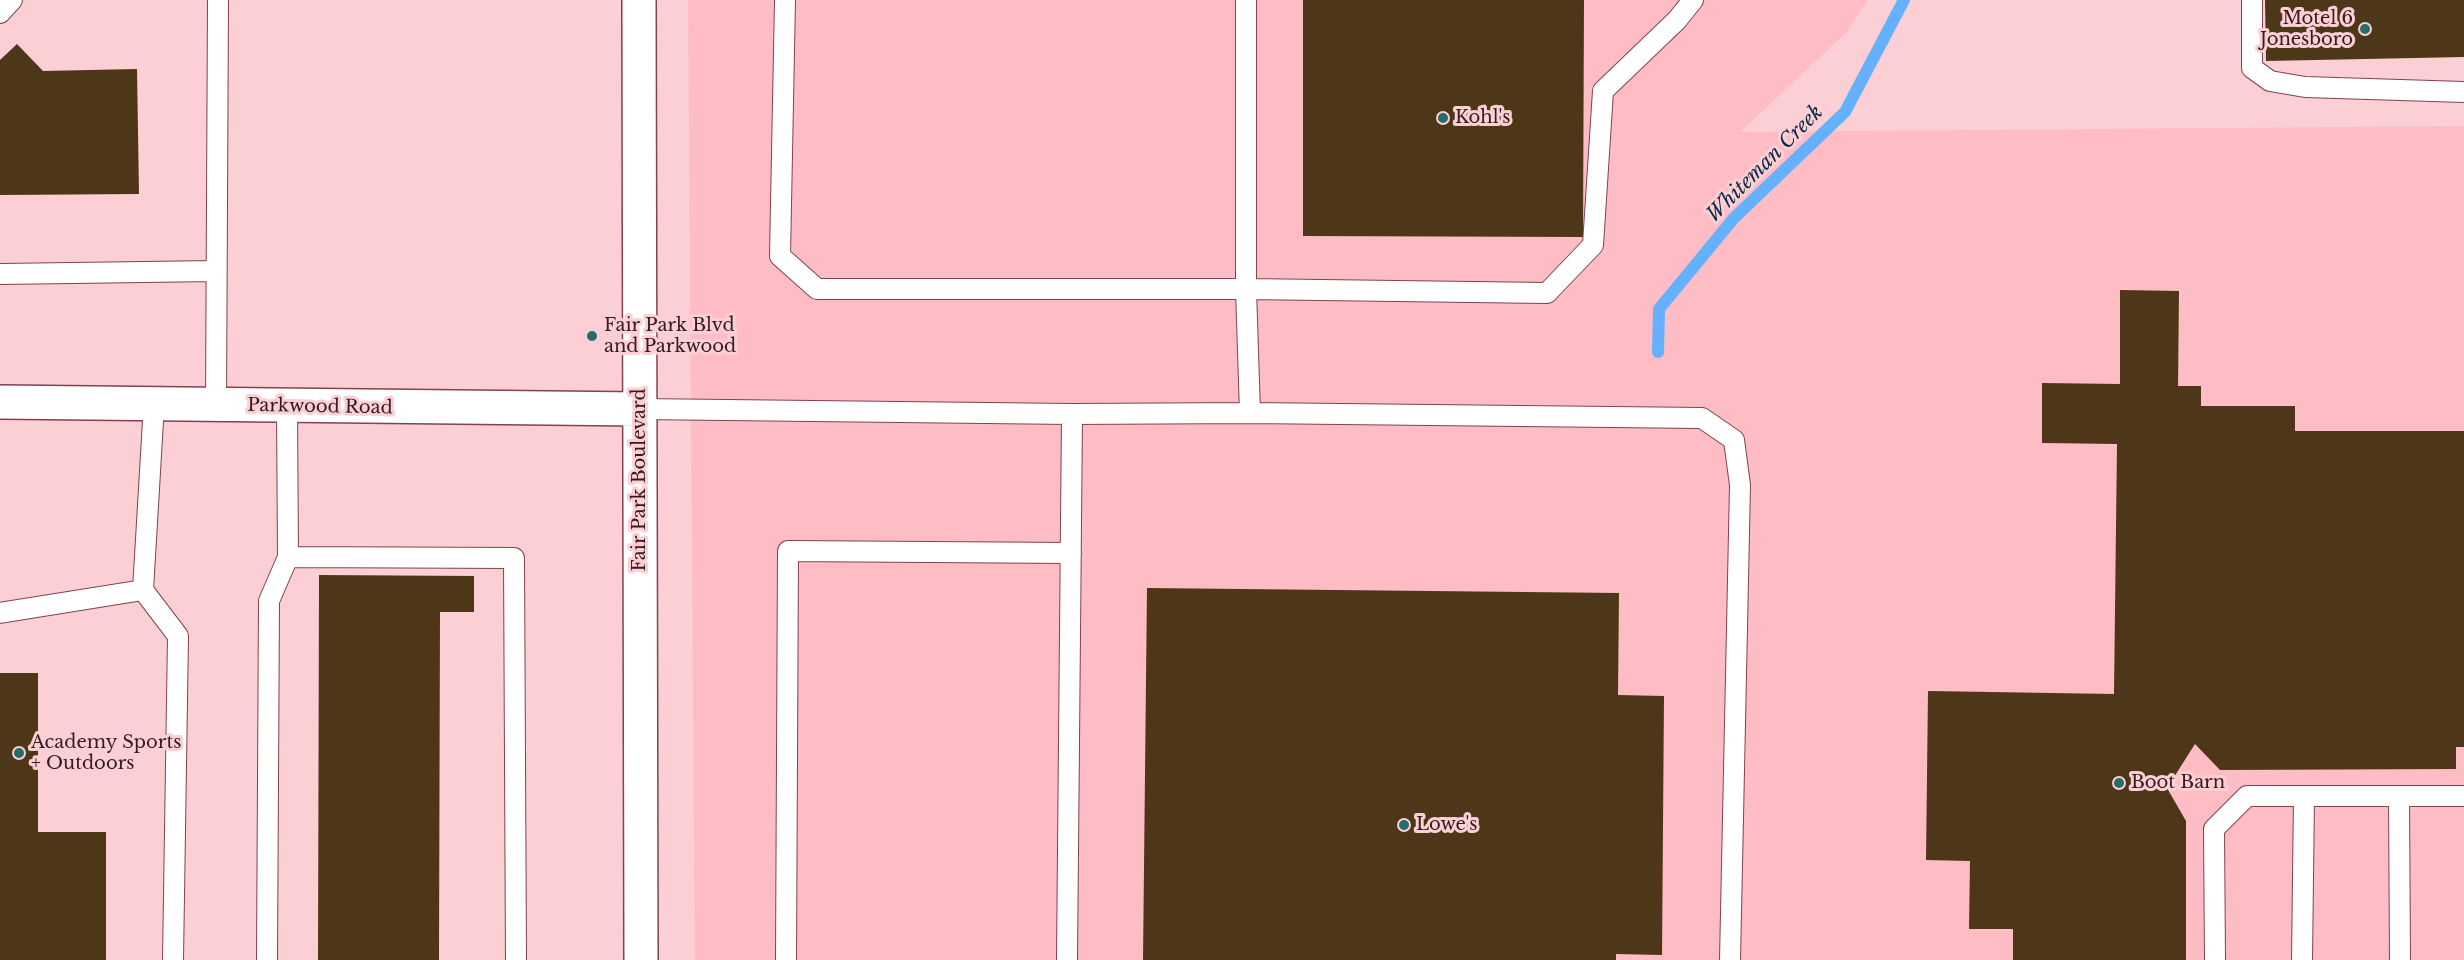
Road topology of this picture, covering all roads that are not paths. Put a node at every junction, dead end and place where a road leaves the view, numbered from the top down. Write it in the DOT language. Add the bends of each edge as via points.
graph roads {
  1 [pos="12,0"];
  2 [pos="218,0"];
  3 [pos="639,0"];
  4 [pos="785,0"];
  5 [pos="1246,0"];
  6 [pos="1693,0"];
  7 [pos="2252,0"];
  8 [pos="0,13"];
  9 [pos="2464,92"];
  10 [pos="216,271"];
  11 [pos="0,274"];
  12 [pos="1246,289"];
  13 [pos="0,402"];
  14 [pos="154,404"];
  15 [pos="216,405"];
  16 [pos="287,407"];
  17 [pos="640,409"];
  18 [pos="1250,413"];
  19 [pos="1072,414"];
  20 [pos="1071,553"];
  21 [pos="288,557"];
  22 [pos="143,590"];
  23 [pos="0,613"];
  24 [pos="2304,796"];
  25 [pos="2399,796"];
  26 [pos="2464,796"];
  27 [pos="173,960"];
  28 [pos="267,960"];
  29 [pos="516,960"];
  30 [pos="641,960"];
  31 [pos="786,960"];
  32 [pos="1067,960"];
  33 [pos="1730,960"];
  34 [pos="2215,960"];
  35 [pos="2302,960"];
  36 [pos="2400,960"];
  1 -- 8 [label="lane"];
  2 -- 10 [label="lane"];
  3 -- 17 [label="street, Fair Park Boulevard"];
  4 -- 12 [label="lane" via="780,256 817,289"];
  5 -- 12 [label="lane"];
  6 -- 12 [label="lane" via="1602,91 1593,245 1547,293"];
  7 -- 9 [label="lane" via="2252,68 2270,81 2305,87"];
  10 -- 11 [label="lane"];
  10 -- 15 [label="lane"];
  12 -- 18 [label="lane"];
  13 -- 14 [label="street, Parkwood Road"];
  14 -- 15 [label="street, Parkwood Road"];
  14 -- 22 [label="lane"];
  15 -- 16 [label="street, Parkwood Road"];
  16 -- 17 [label="street, Parkwood Road"];
  16 -- 21 [label="lane"];
  17 -- 19 [label="lane"];
  17 -- 30 [label="street, Fair Park Boulevard"];
  18 -- 19 [label="lane"];
  18 -- 33 [label="lane" via="1702,418 1734,440 1740,485"];
  19 -- 20 [label="lane"];
  20 -- 31 [label="lane" via="788,551"];
  20 -- 32 [label="lane"];
  21 -- 28 [label="lane" via="269,601"];
  21 -- 29 [label="lane" via="514,558"];
  22 -- 23 [label="lane"];
  22 -- 27 [label="lane" via="178,636"];
  24 -- 25 [label="lane"];
  24 -- 34 [label="lane" via="2247,796 2214,829"];
  24 -- 35 [label="lane"];
  25 -- 26 [label="lane"];
  25 -- 36 [label="lane"];
}
